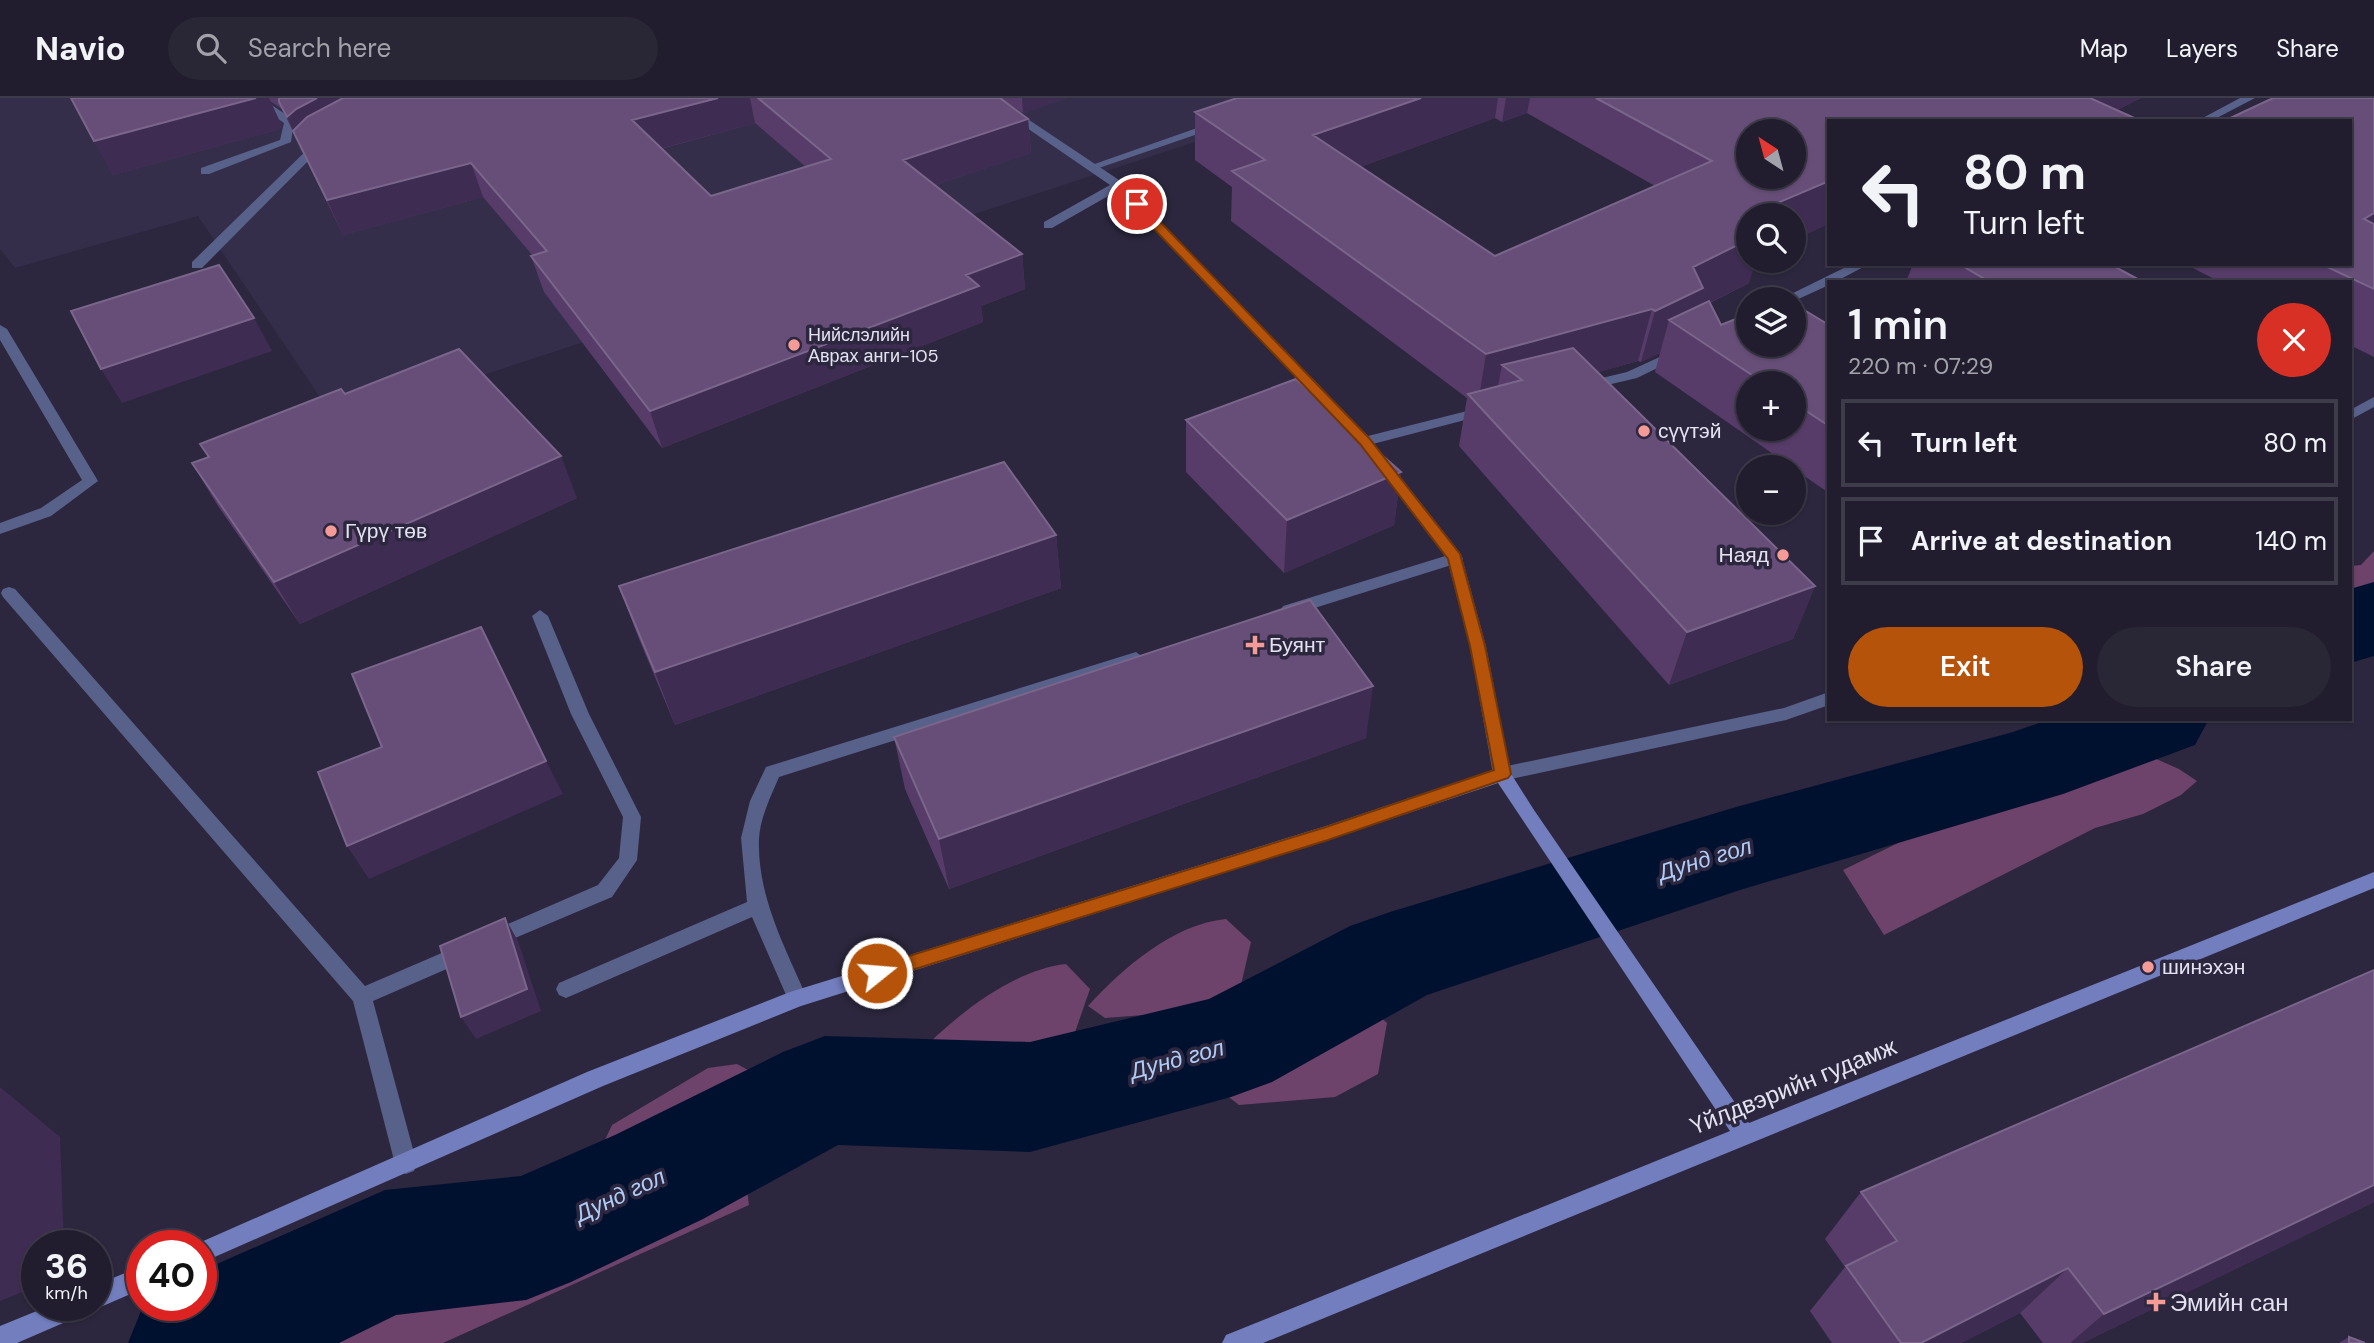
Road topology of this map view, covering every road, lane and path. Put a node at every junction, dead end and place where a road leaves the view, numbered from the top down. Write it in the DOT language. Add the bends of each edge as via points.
graph roads {
  1 [pos="254,98"];
  2 [pos="989,98"];
  3 [pos="2249,98"];
  4 [pos="2206,119"];
  5 [pos="1230,120"];
  6 [pos="338,135"];
  7 [pos="1091,167"];
  8 [pos="205,172"];
  9 [pos="1118,185"];
  10 [pos="1048,225"];
  11 [pos="197,265"];
  12 [pos="1859,266"];
  13 [pos="1829,280"];
  14 [pos="1827,281"];
  15 [pos="1806,291"];
  16 [pos="0,329"];
  17 [pos="1690,346"];
  18 [pos="1565,391"];
  19 [pos="2374,401"];
  20 [pos="1498,408"];
  21 [pos="2352,415"];
  22 [pos="1365,441"];
  23 [pos="0,528"];
  24 [pos="1455,558"];
  25 [pos="9,593"];
  26 [pos="1271,615"];
  27 [pos="540,616"];
  28 [pos="1153,652"];
  29 [pos="1827,699"];
  30 [pos="1502,774"];
  31 [pos="2374,880"];
  32 [pos="757,906"];
  33 [pos="566,989"];
  34 [pos="362,997"];
  35 [pos="797,998"];
  36 [pos="1744,1134"];
  37 [pos="406,1164"];
  38 [pos="217,1245"];
  39 [pos="40,1321"];
  40 [pos="0,1338"];
  41 [pos="1234,1343"];
  1 -- 8 [label="street" via="290,122 285,142"];
  2 -- 7 [label="street"];
  3 -- 4 [label="street"];
  5 -- 7 [label="street"];
  6 -- 11 [label="street" via="316,147"];
  7 -- 9 [label="street"];
  9 -- 10 [label="street"];
  9 -- 22 [label="street"];
  12 -- 13 [label="street"];
  14 -- 15 [label="street"];
  16 -- 23 [label="street" via="90,481 46,512"];
  17 -- 18 [label="street" via="1632,375"];
  19 -- 21 [label="street"];
  20 -- 22 [label="street"];
  22 -- 24 [label="street"];
  24 -- 26 [label="street"];
  24 -- 30 [label="street" via="1478,646"];
  25 -- 34 [label="street"];
  27 -- 34 [label="street" via="580,714 632,817 628,860 605,891"];
  28 -- 32 [label="street" via="772,772 750,838"];
  29 -- 30 [label="street" via="1786,714"];
  30 -- 35 [label="street" via="1328,833"];
  30 -- 36 [label="street"];
  31 -- 36 [label="street, Yйлдвэрийн гудамж"];
  32 -- 33 [label="street"];
  32 -- 35 [label="street"];
  34 -- 37 [label="street"];
  35 -- 37 [label="street" via="595,1079"];
  36 -- 41 [label="street, Yйлдвэрийн гудамж"];
  37 -- 38 [label="street"];
  39 -- 40 [label="street"];
}
